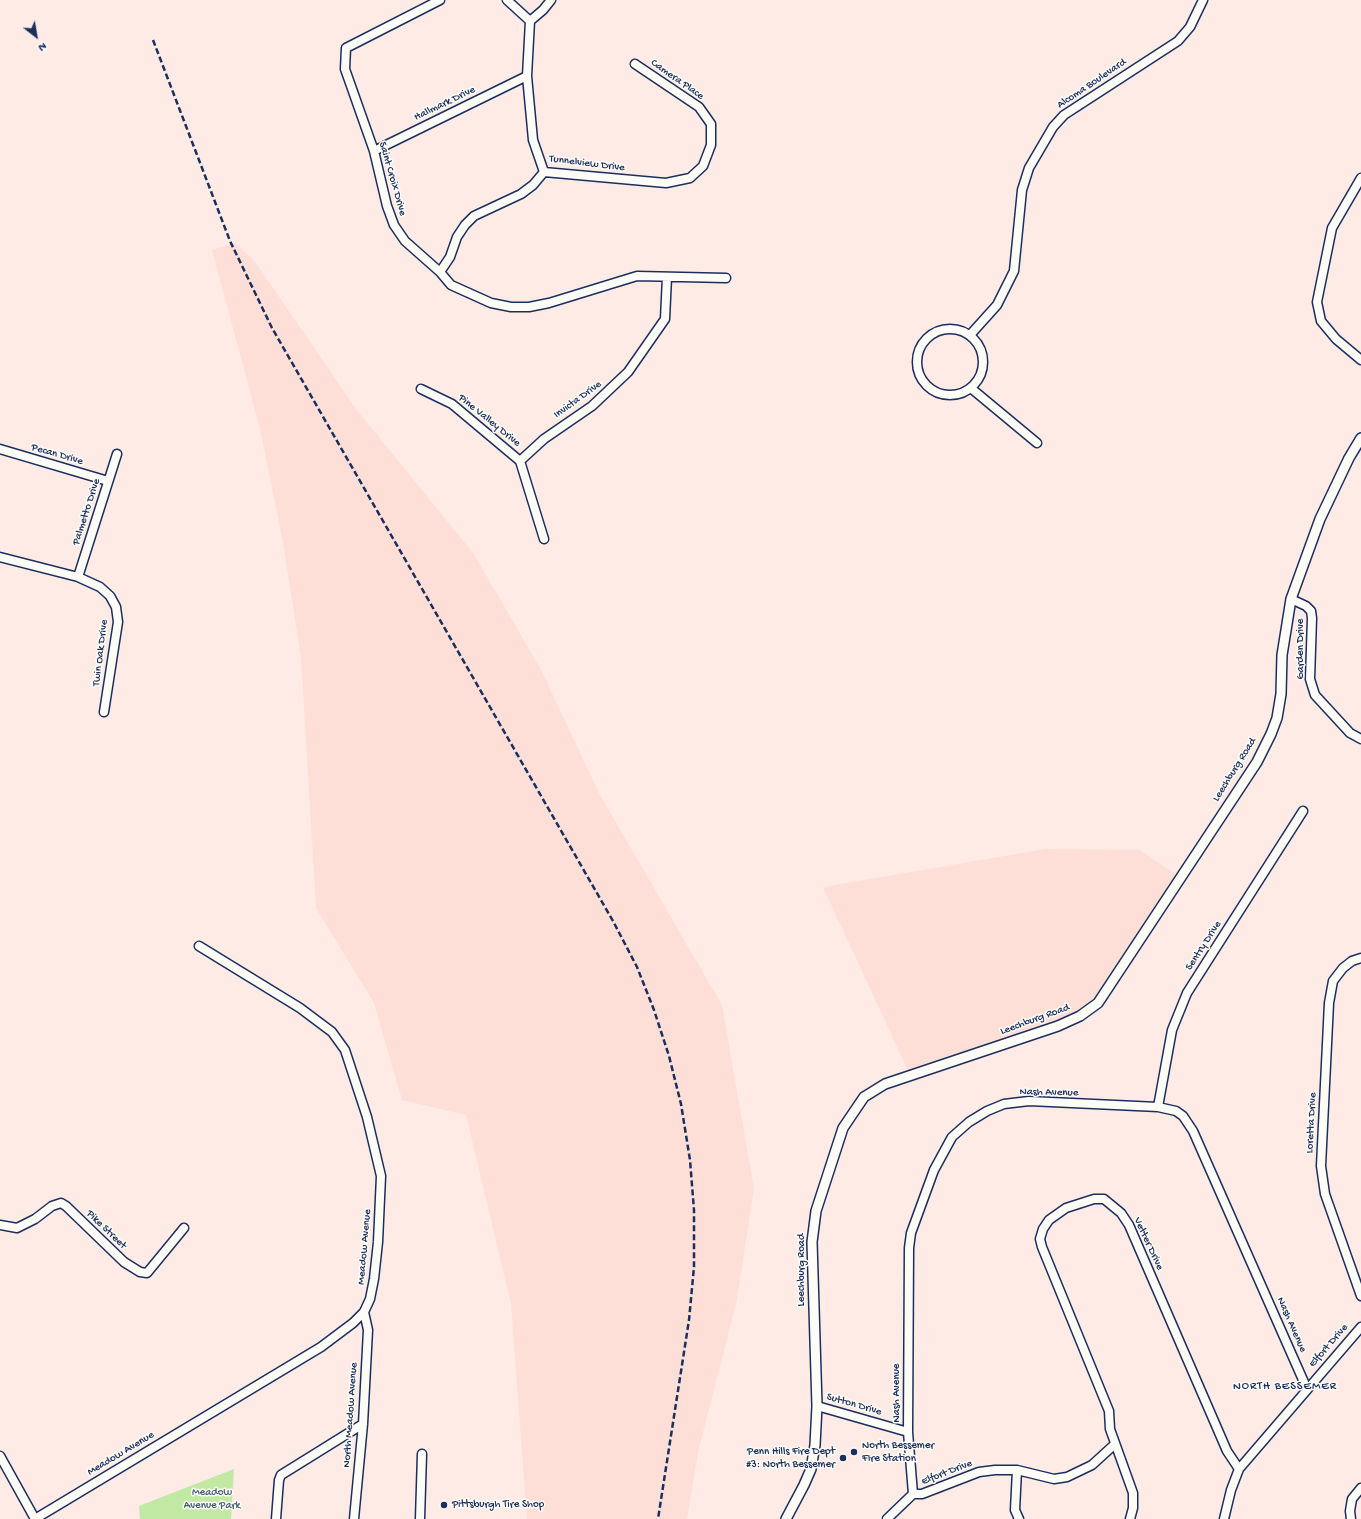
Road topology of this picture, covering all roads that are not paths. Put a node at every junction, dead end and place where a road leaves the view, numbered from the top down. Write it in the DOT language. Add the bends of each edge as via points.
graph roads {
  1 [pos="439,0"];
  2 [pos="507,0"];
  3 [pos="551,0"];
  4 [pos="1203,0"];
  5 [pos="530,21"];
  6 [pos="635,64"];
  7 [pos="527,76"];
  8 [pos="374,151"];
  9 [pos="544,172"];
  10 [pos="1361,178"];
  11 [pos="666,183"];
  12 [pos="440,272"];
  13 [pos="667,276"];
  14 [pos="726,278"];
  15 [pos="970,335"];
  16 [pos="1361,360"];
  17 [pos="972,389"];
  18 [pos="421,390"];
  19 [pos="1361,438"];
  20 [pos="1037,443"];
  21 [pos="0,449"];
  22 [pos="117,454"];
  23 [pos="520,462"];
  24 [pos="108,481"];
  25 [pos="544,540"];
  26 [pos="0,556"];
  27 [pos="78,577"];
  28 [pos="1291,599"];
  29 [pos="104,712"];
  30 [pos="1361,739"];
  31 [pos="1304,811"];
  32 [pos="199,946"];
  33 [pos="1361,958"];
  34 [pos="1158,1107"];
  35 [pos="0,1225"];
  36 [pos="184,1228"];
  37 [pos="1361,1296"];
  38 [pos="364,1312"];
  39 [pos="1361,1326"];
  40 [pos="1307,1389"];
  41 [pos="817,1406"];
  42 [pos="363,1424"];
  43 [pos="908,1432"];
  44 [pos="1115,1444"];
  45 [pos="422,1454"];
  46 [pos="0,1456"];
  47 [pos="1239,1469"];
  48 [pos="1017,1470"];
  49 [pos="1361,1488"];
  50 [pos="913,1494"];
  51 [pos="35,1519"];
  52 [pos="276,1519"];
  53 [pos="354,1519"];
  54 [pos="420,1519"];
  55 [pos="786,1519"];
  56 [pos="887,1519"];
  57 [pos="1019,1519"];
  58 [pos="1130,1519"];
  59 [pos="1224,1519"];
  60 [pos="1351,1519"];
  1 -- 8 [label="street, Saint Croix Drive" via="346,48 345,69"];
  2 -- 5 [label="street"];
  3 -- 5 [label="street"];
  4 -- 15 [label="street, Alcoma Boulevard" via="1190,27 1178,41 1064,115 1050,132 1029,168 1022,190 1014,271 997,305"];
  5 -- 7 [label="street, Tunnelview Drive"];
  6 -- 11 [label="street, Camera Place" via="698,107 711,124 711,144 703,166 690,178"];
  7 -- 8 [label="street, Hallmark Drive"];
  7 -- 9 [label="street, Tunnelview Drive" via="533,140"];
  8 -- 12 [label="street, Saint Croix Drive" via="394,225 405,241"];
  9 -- 11 [label="street, Tunnelview Drive"];
  9 -- 12 [label="street" via="521,194 474,216 457,237 450,257"];
  10 -- 16 [label="street" via="1332,228 1316,302 1321,321 1336,339"];
  12 -- 13 [label="street, Saint Croix Drive" via="451,285 470,295 491,303 529,308 637,276"];
  13 -- 14 [label="street, Saint Croix Drive"];
  13 -- 23 [label="street, Invicta Drive" via="665,319 628,372 592,406 544,438"];
  15 -- 17 [label="street" via="981,348 984,360 982,373"];
  15 -- 17 [label="street" via="959,330 938,331 928,337 921,347 917,365 924,382 943,395 961,394"];
  17 -- 20 [label="street"];
  18 -- 23 [label="street, Pine Valley Drive" via="452,404"];
  19 -- 28 [label="street, Leechburg Road" via="1320,519"];
  21 -- 24 [label="street, Pecan Drive"];
  22 -- 24 [label="street, Palmetto Drive"];
  23 -- 25 [label="street"];
  24 -- 27 [label="street, Palmetto Drive"];
  26 -- 27 [label="street, Twin Oak Drive"];
  27 -- 29 [label="street, Twin Oak Drive" via="100,587 110,596 116,607 117,628"];
  28 -- 30 [label="street, Garden Drive" via="1311,611 1310,679 1315,695 1350,732"];
  28 -- 41 [label="street, Leechburg Road" via="1282,654 1281,694 1271,734 1257,762 1098,1003 1080,1016 1058,1026 885,1084 864,1097 843,1128 816,1211 812,1242"];
  31 -- 34 [label="street, Sentry Drive" via="1186,993 1172,1030"];
  32 -- 38 [label="street, Meadow Avenue" via="306,1012 332,1032 345,1050 367,1117 381,1176 374,1279"];
  33 -- 37 [label="street, Loretta Drive" via="1352,961 1333,981 1329,1003 1321,1166 1325,1194"];
  34 -- 40 [label="street, Nash Avenue" via="1176,1111 1183,1116 1193,1131"];
  34 -- 43 [label="street, Nash Avenue" via="1029,1101 1004,1104 969,1122 952,1137 934,1170 908,1248"];
  35 -- 36 [label="street, Pike Street" via="17,1228 61,1203 124,1262 140,1272 147,1273"];
  38 -- 42 [label="street, North Meadow Avenue" via="368,1330"];
  38 -- 51 [label="street, Meadow Avenue" via="339,1335 321,1347"];
  39 -- 40 [label="street, Elfort Drive"];
  40 -- 47 [label="street, Elfort Drive"];
  41 -- 43 [label="street, Sutton Drive"];
  41 -- 55 [label="street, Leechburg Road" via="811,1469"];
  42 -- 52 [label="street" via="281,1474"];
  42 -- 53 [label="street, North Meadow Avenue"];
  43 -- 50 [label="street, Nash Avenue"];
  44 -- 47 [label="street, Vetter Drive" via="1110,1429 1109,1411 1040,1239 1042,1229 1049,1220 1066,1208 1094,1199 1104,1199 1111,1204 1129,1225 1227,1451"];
  44 -- 48 [label="street, Elfort Drive" via="1092,1465 1067,1477 1054,1479"];
  44 -- 58 [label="street" via="1134,1493"];
  45 -- 54 [label="street"];
  46 -- 51 [label="street"];
  47 -- 59 [label="street, Elfort Drive"];
  48 -- 50 [label="street, Elfort Drive" via="979,1472 940,1489"];
  48 -- 57 [label="street" via="1015,1510"];
  49 -- 60 [label="street" via="1352,1499"];
  50 -- 56 [label="street"];
}
